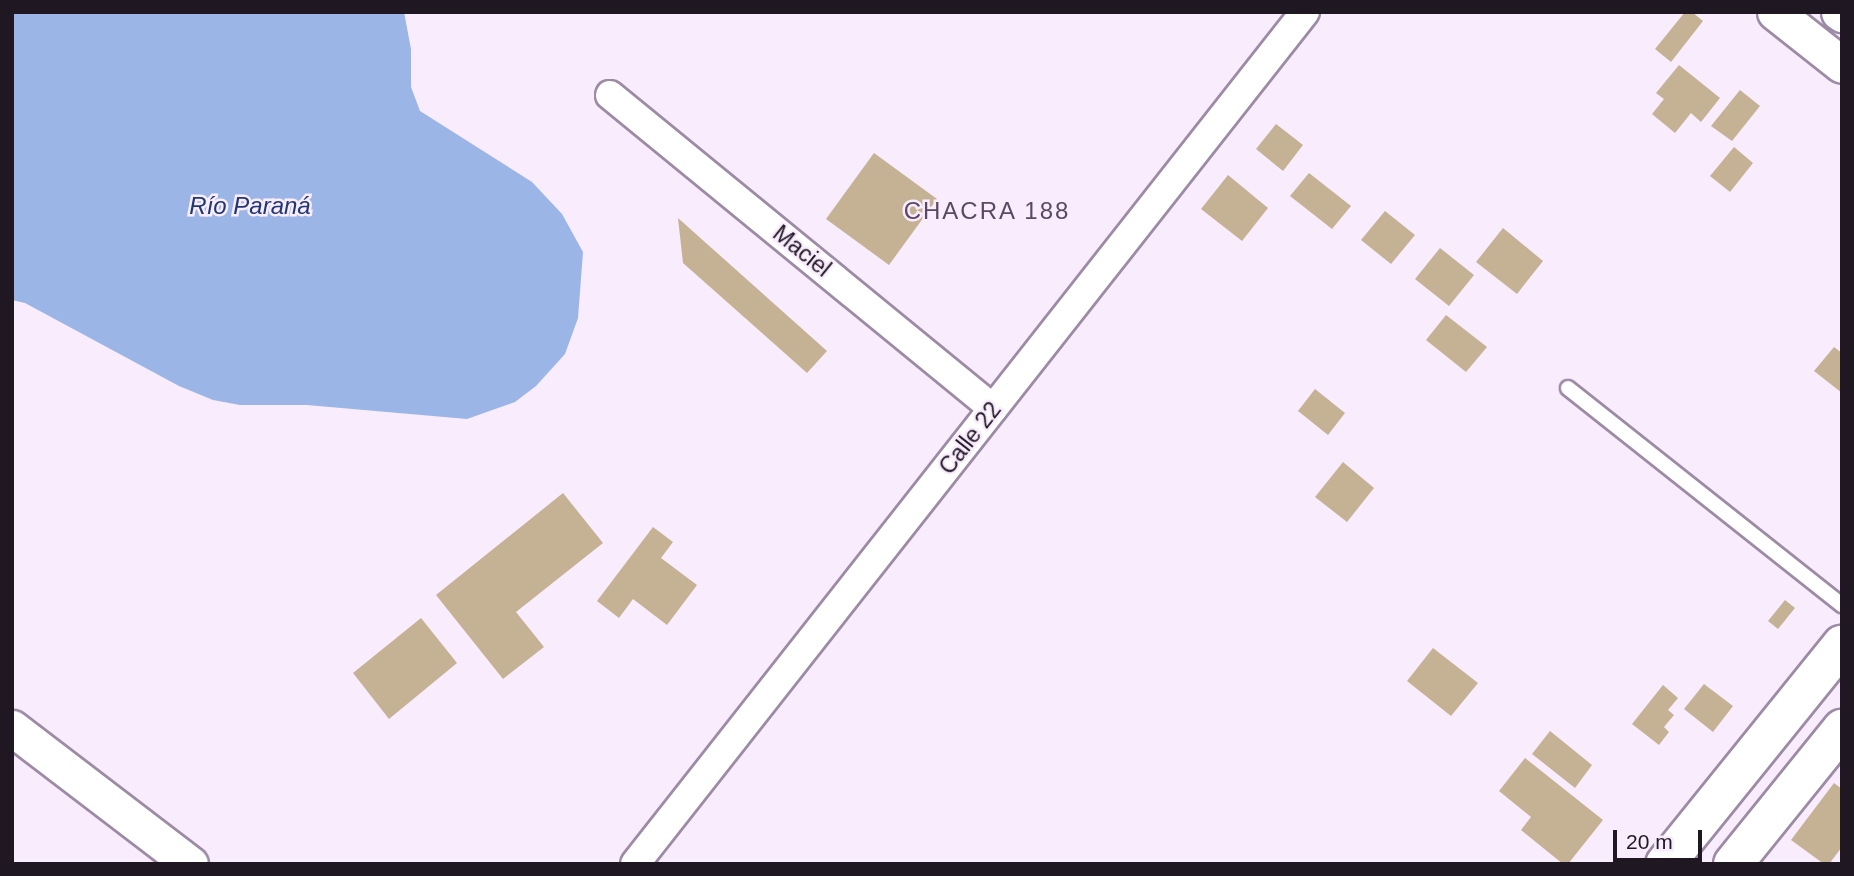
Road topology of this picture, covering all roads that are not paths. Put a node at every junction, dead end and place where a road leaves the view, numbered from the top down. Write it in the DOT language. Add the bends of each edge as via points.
graph roads {
  1 [pos="1305,12"];
  2 [pos="1775,12"];
  3 [pos="1842,65"];
  4 [pos="610,95"];
  5 [pos="1567,388"];
  6 [pos="993,408"];
  7 [pos="1842,605"];
  8 [pos="1842,645"];
  9 [pos="12,728"];
  10 [pos="1842,729"];
  11 [pos="190,864"];
  12 [pos="635,864"];
  13 [pos="1665,864"];
  14 [pos="1733,864"];
  1 -- 6 [label="street, Calle 22"];
  2 -- 3 [label="street"];
  4 -- 6 [label="street, Maciel"];
  5 -- 7 [label="lane"];
  6 -- 12 [label="street, Calle 22"];
  8 -- 13 [label="main road"];
  9 -- 11 [label="street"];
  10 -- 14 [label="main road"];
}
